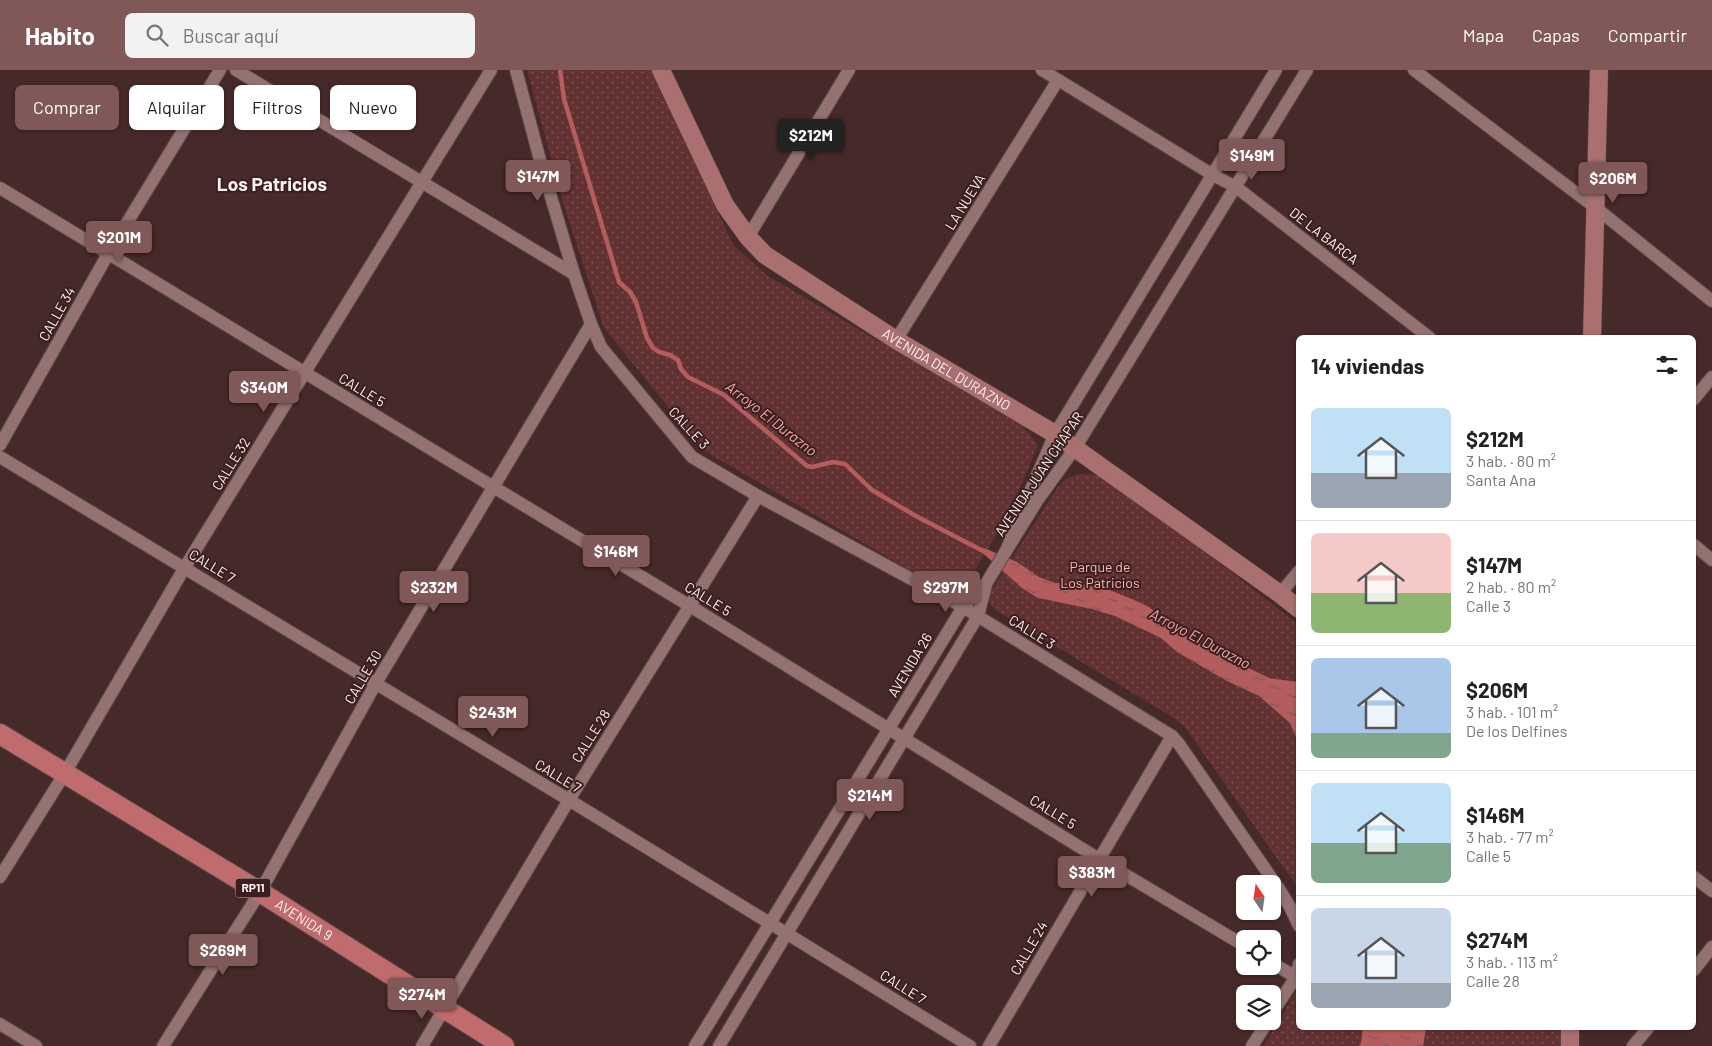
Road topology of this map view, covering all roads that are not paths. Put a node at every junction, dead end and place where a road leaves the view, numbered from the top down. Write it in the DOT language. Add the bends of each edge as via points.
graph roads {
  1 [pos="220,70"];
  2 [pos="236,70"];
  3 [pos="491,70"];
  4 [pos="516,70"];
  5 [pos="661,70"];
  6 [pos="849,70"];
  7 [pos="1042,70"];
  8 [pos="1276,70"];
  9 [pos="1307,70"];
  10 [pos="1414,70"];
  11 [pos="1599,70"];
  12 [pos="1058,80"];
  13 [pos="1213,175"];
  14 [pos="422,182"];
  15 [pos="1236,187"];
  16 [pos="0,188"];
  17 [pos="1596,208"];
  18 [pos="748,237"];
  19 [pos="108,254"];
  20 [pos="574,274"];
  21 [pos="1712,301"];
  22 [pos="591,324"];
  23 [pos="1426,335"];
  24 [pos="1592,335"];
  25 [pos="896,340"];
  26 [pos="305,373"];
  27 [pos="1712,376"];
  28 [pos="1696,396"];
  29 [pos="1055,434"];
  30 [pos="0,446"];
  31 [pos="1075,448"];
  32 [pos="0,457"];
  33 [pos="494,487"];
  34 [pos="758,496"];
  35 [pos="1696,547"];
  36 [pos="1006,551"];
  37 [pos="1712,560"];
  38 [pos="185,567"];
  39 [pos="1296,575"];
  40 [pos="987,582"];
  41 [pos="1280,594"];
  42 [pos="690,606"];
  43 [pos="1296,606"];
  44 [pos="963,607"];
  45 [pos="978,616"];
  46 [pos="376,683"];
  47 [pos="888,730"];
  48 [pos="0,734"];
  49 [pos="1172,736"];
  50 [pos="904,739"];
  51 [pos="65,773"];
  52 [pos="569,800"];
  53 [pos="1099,859"];
  54 [pos="0,876"];
  55 [pos="1696,878"];
  56 [pos="1712,890"];
  57 [pos="260,892"];
  58 [pos="1296,921"];
  59 [pos="770,923"];
  60 [pos="787,933"];
  61 [pos="1236,941"];
  62 [pos="1712,947"];
  63 [pos="1281,965"];
  64 [pos="1696,967"];
  65 [pos="1296,970"];
  66 [pos="1296,972"];
  67 [pos="1281,998"];
  68 [pos="445,1009"];
  69 [pos="0,1024"];
  70 [pos="1262,1030"];
  71 [pos="1570,1030"];
  72 [pos="1646,1030"];
  73 [pos="36,1046"];
  74 [pos="163,1046"];
  75 [pos="422,1046"];
  76 [pos="504,1046"];
  77 [pos="695,1046"];
  78 [pos="719,1046"];
  79 [pos="970,1046"];
  80 [pos="989,1046"];
  81 [pos="1252,1046"];
  82 [pos="1570,1046"];
  83 [pos="1633,1046"];
  1 -- 19 [label="street, CALLE 34"];
  2 -- 14 [label="street"];
  3 -- 14 [label="street, CALLE 32"];
  4 -- 20 [label="street, CALLE 3"];
  5 -- 18 [label="main road, AVENIDA DEL DURAZNO" via="725,205"];
  6 -- 18 [label="street"];
  7 -- 12 [label="street, DE LA BARCA"];
  8 -- 13 [label="street, AVENIDA JUAN CHAPAR"];
  9 -- 15 [label="street, AVENIDA JUAN CHAPAR"];
  10 -- 17 [label="street"];
  11 -- 17 [label="main road"];
  12 -- 13 [label="street, DE LA BARCA"];
  12 -- 25 [label="street, LA NUEVA"];
  13 -- 15 [label="street, DE LA BARCA"];
  13 -- 29 [label="street, AVENIDA JUAN CHAPAR"];
  14 -- 20 [label="street"];
  14 -- 26 [label="street, CALLE 32"];
  15 -- 23 [label="street, DE LA BARCA"];
  15 -- 31 [label="street, AVENIDA JUAN CHAPAR"];
  16 -- 19 [label="street, CALLE 5"];
  17 -- 21 [label="street"];
  17 -- 24 [label="main road"];
  18 -- 25 [label="main road, AVENIDA DEL DURAZNO" via="764,255"];
  19 -- 26 [label="street, CALLE 5"];
  19 -- 30 [label="street, CALLE 34"];
  20 -- 22 [label="street, CALLE 3"];
  22 -- 33 [label="street, CALLE 30"];
  22 -- 34 [label="street, CALLE 3" via="600,347 692,457"];
  25 -- 29 [label="main road, AVENIDA DEL DURAZNO"];
  26 -- 33 [label="street, CALLE 5"];
  26 -- 38 [label="street, CALLE 32"];
  27 -- 28 [label="street"];
  29 -- 31 [label="main road, AVENIDA DEL DURAZNO"];
  29 -- 36 [label="street, AVENIDA JUAN CHAPAR"];
  31 -- 36 [label="street, AVENIDA JUAN CHAPAR"];
  31 -- 41 [label="main road, AVENIDA DEL DURAZNO"];
  32 -- 38 [label="street, CALLE 7"];
  33 -- 42 [label="street, CALLE 5"];
  33 -- 46 [label="street, CALLE 30"];
  34 -- 42 [label="street, CALLE 28"];
  34 -- 44 [label="street, CALLE 3"];
  35 -- 37 [label="street"];
  36 -- 40 [label="street"];
  38 -- 46 [label="street, CALLE 7"];
  38 -- 51 [label="street, CALLE 32"];
  39 -- 41 [label="street"];
  40 -- 44 [label="street, AVENIDA 26"];
  40 -- 45 [label="street"];
  41 -- 43 [label="main road, AVENIDA DEL DURAZNO"];
  42 -- 47 [label="street, CALLE 5"];
  42 -- 52 [label="street, CALLE 28"];
  44 -- 45 [label="street, CALLE 3"];
  44 -- 47 [label="street, AVENIDA 26"];
  45 -- 49 [label="street, CALLE 3"];
  45 -- 50 [label="street"];
  46 -- 52 [label="street, CALLE 7"];
  46 -- 57 [label="street, CALLE 30"];
  47 -- 50 [label="street, CALLE 5"];
  47 -- 59 [label="street, AVENIDA 26"];
  48 -- 51 [label="main road, AVENIDA 9 / RP11"];
  49 -- 53 [label="street, CALLE 24"];
  49 -- 58 [label="street, CALLE 3" via="1279,888"];
  50 -- 53 [label="street, CALLE 5"];
  50 -- 60 [label="street"];
  51 -- 54 [label="street, CALLE 32"];
  51 -- 57 [label="main road, AVENIDA 9 / RP11"];
  52 -- 59 [label="street, CALLE 7"];
  52 -- 68 [label="street, CALLE 28"];
  53 -- 61 [label="street, CALLE 5"];
  53 -- 80 [label="street, CALLE 24"];
  55 -- 56 [label="street"];
  57 -- 68 [label="main road, AVENIDA 9 / RP11"];
  57 -- 74 [label="street, CALLE 30"];
  59 -- 60 [label="street, CALLE 7"];
  59 -- 77 [label="street, AVENIDA 26"];
  60 -- 78 [label="street"];
  60 -- 79 [label="street, CALLE 7"];
  62 -- 64 [label="street"];
  63 -- 65 [label="street"];
  66 -- 67 [label="street"];
  68 -- 75 [label="street, CALLE 28"];
  68 -- 76 [label="main road, AVENIDA 9 / RP11"];
  69 -- 73 [label="street"];
  70 -- 81 [label="street"];
  71 -- 82 [label="main road"];
  72 -- 83 [label="street"];
}
